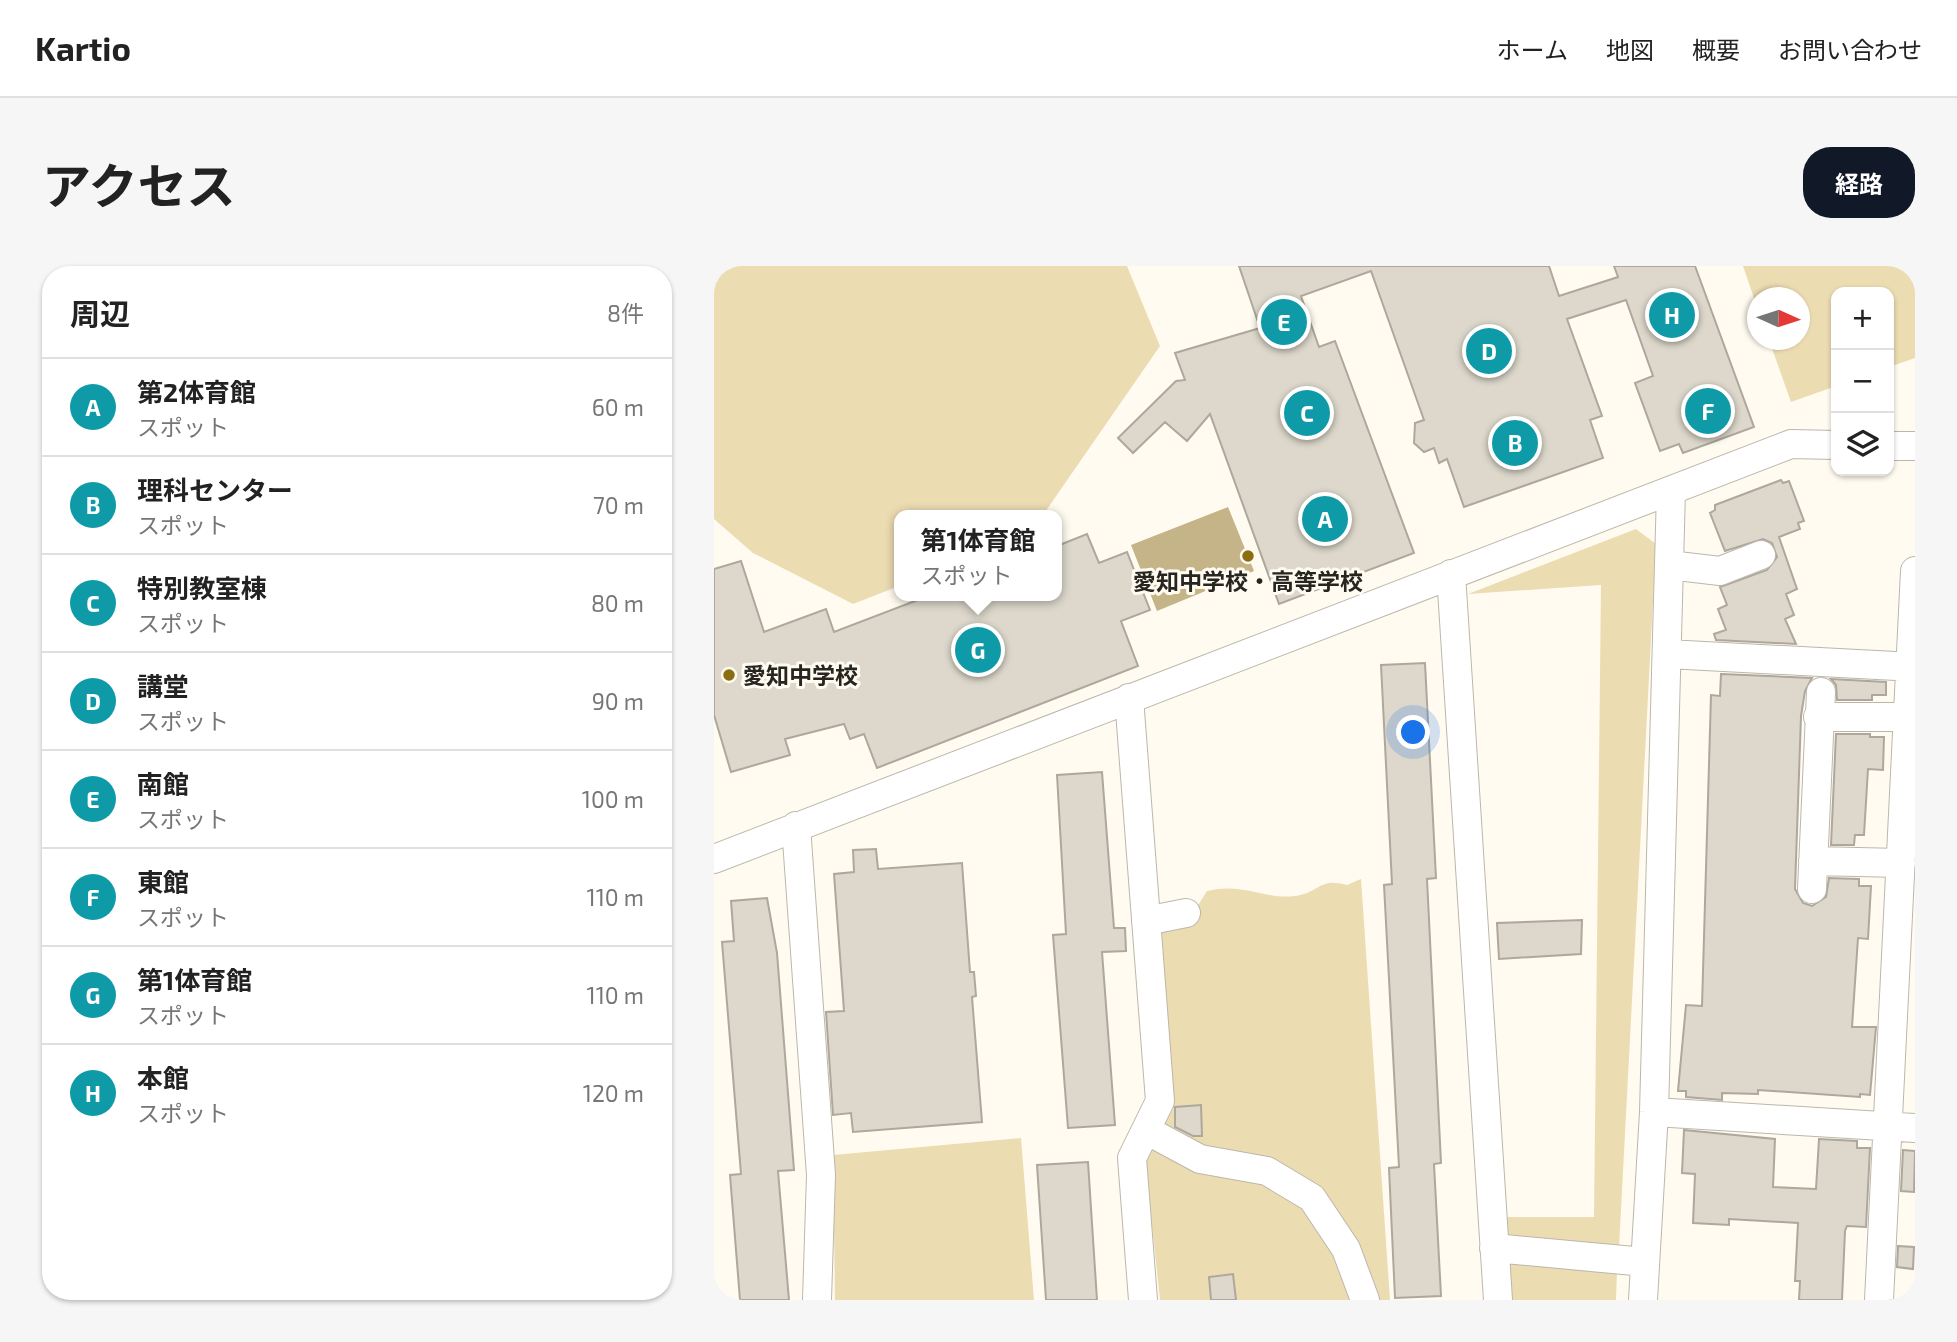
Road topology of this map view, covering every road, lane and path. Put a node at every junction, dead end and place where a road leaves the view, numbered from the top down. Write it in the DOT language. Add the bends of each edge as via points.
graph roads {
  1 [pos="1831,445"];
  2 [pos="1894,446"];
  3 [pos="1915,446"];
  4 [pos="1671,491"];
  5 [pos="1761,555"];
  6 [pos="1669,565"];
  7 [pos="1915,571"];
  8 [pos="1451,575"];
  9 [pos="1667,654"];
  10 [pos="1912,667"];
  11 [pos="1129,698"];
  12 [pos="1908,717"];
  13 [pos="796,826"];
  14 [pos="714,859"];
  15 [pos="1812,860"];
  16 [pos="1901,863"];
  17 [pos="1812,889"];
  18 [pos="1186,913"];
  19 [pos="1146,921"];
  20 [pos="1654,1112"];
  21 [pos="1886,1126"];
  22 [pos="1915,1128"];
  23 [pos="1146,1129"];
  24 [pos="1494,1248"];
  25 [pos="1645,1262"];
  26 [pos="817,1300"];
  27 [pos="1143,1300"];
  28 [pos="1365,1300"];
  29 [pos="1498,1300"];
  30 [pos="1643,1300"];
  31 [pos="1879,1300"];
  1 -- 4 [label="street" via="1791,444"];
  2 -- 3 [label="street"];
  4 -- 6 [label="street"];
  4 -- 8 [label="street"];
  5 -- 6 [label="street" via="1720,571"];
  6 -- 9 [label="street"];
  7 -- 10 [label="street"];
  8 -- 11 [label="street"];
  8 -- 24 [label="street"];
  9 -- 10 [label="street"];
  9 -- 20 [label="street"];
  10 -- 12 [label="street"];
  11 -- 13 [label="street"];
  11 -- 19 [label="street"];
  12 -- 15 [label="street" via="1820,705"];
  12 -- 16 [label="street"];
  13 -- 14 [label="street"];
  13 -- 26 [label="street" via="821,1175"];
  15 -- 16 [label="street"];
  15 -- 17 [label="street"];
  16 -- 21 [label="street"];
  18 -- 19 [label="street"];
  19 -- 23 [label="street" via="1160,1101"];
  20 -- 21 [label="street"];
  20 -- 25 [label="street"];
  21 -- 22 [label="street"];
  21 -- 31 [label="street"];
  23 -- 27 [label="street" via="1132,1158"];
  23 -- 28 [label="street" via="1200,1159 1267,1171 1312,1198 1346,1249"];
  24 -- 25 [label="street"];
  24 -- 29 [label="street"];
  25 -- 30 [label="street"];
}
